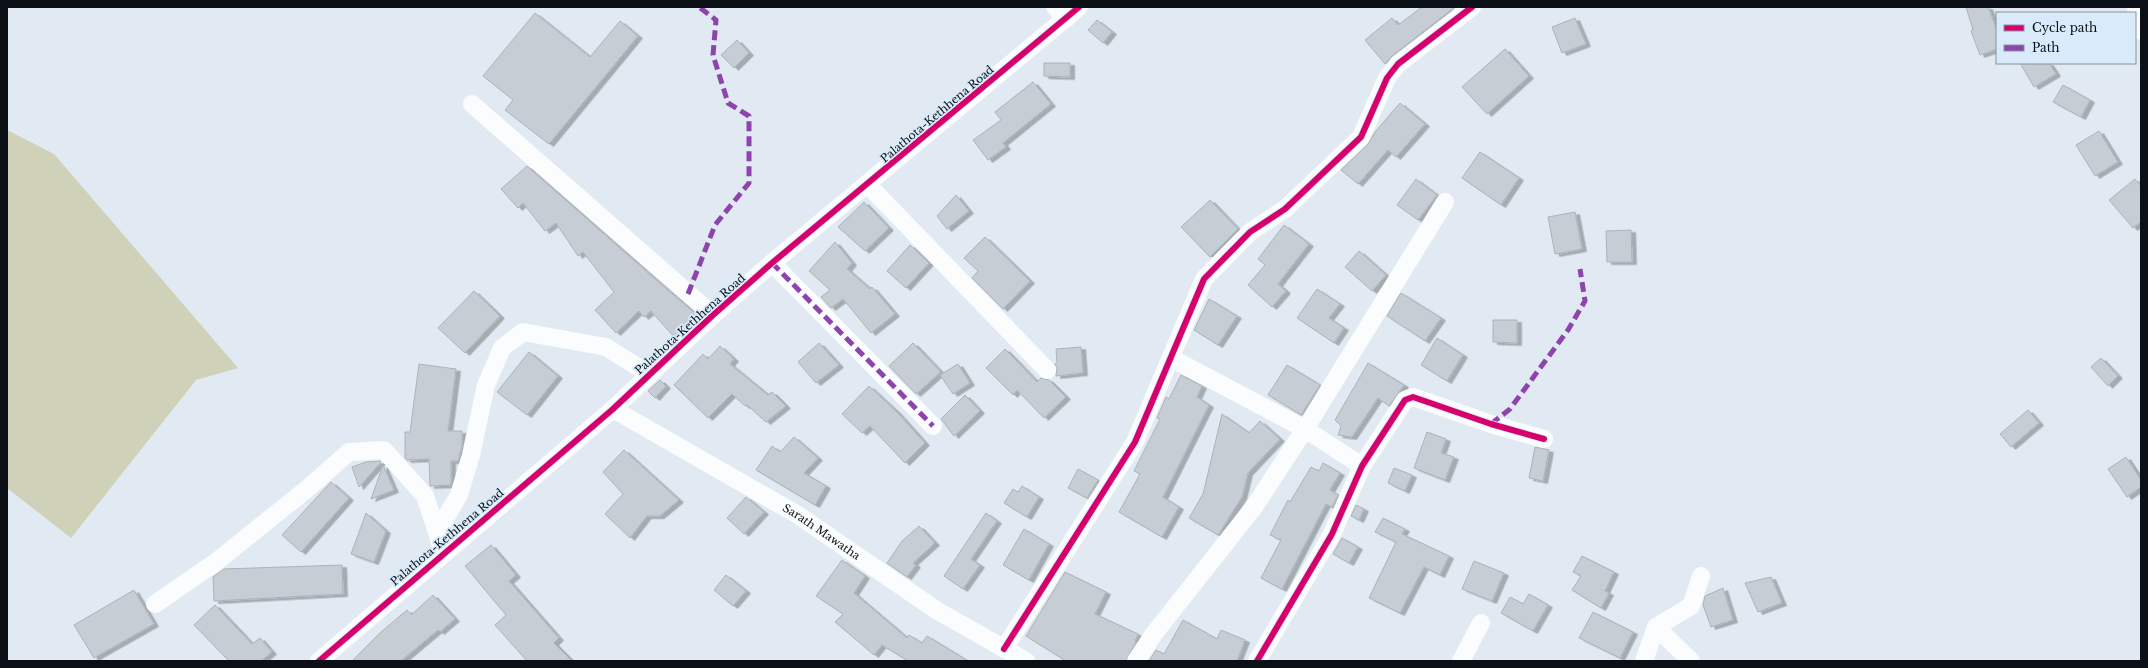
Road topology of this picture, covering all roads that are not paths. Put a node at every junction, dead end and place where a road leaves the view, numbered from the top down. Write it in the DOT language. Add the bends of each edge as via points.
graph roads {
  1 [pos="1472,7"];
  2 [pos="2136,7"];
  3 [pos="1067,11"];
  4 [pos="2141,31"];
  5 [pos="472,104"];
  6 [pos="868,185"];
  7 [pos="1445,202"];
  8 [pos="772,263"];
  9 [pos="713,315"];
  10 [pos="1171,358"];
  11 [pos="1047,370"];
  12 [pos="650,374"];
  13 [pos="613,409"];
  14 [pos="933,426"];
  15 [pos="1305,429"];
  16 [pos="1544,439"];
  17 [pos="1362,466"];
  18 [pos="437,532"];
  19 [pos="444,554"];
  20 [pos="1701,576"];
  21 [pos="155,604"];
  22 [pos="1480,623"];
  23 [pos="1656,628"];
  24 [pos="1004,649"];
  25 [pos="319,661"];
  26 [pos="1026,661"];
  27 [pos="1136,661"];
  28 [pos="1257,661"];
  29 [pos="1461,661"];
  30 [pos="1644,661"];
  31 [pos="1691,661"];
  1 -- 10 [label="street" via="1398,64 1388,78 1361,137 1285,209 1250,232 1204,279"];
  2 -- 4 [label="street"];
  3 -- 6 [label="street, Palathota-Kethhena Road"];
  5 -- 9 [label="street"];
  6 -- 8 [label="street, Palathota-Kethhena Road"];
  6 -- 11 [label="street"];
  7 -- 15 [label="street"];
  8 -- 9 [label="street, Palathota-Kethhena Road"];
  8 -- 14 [label="street"];
  9 -- 12 [label="street, Palathota-Kethhena Road"];
  10 -- 15 [label="street"];
  10 -- 24 [label="street" via="1134,442"];
  12 -- 13 [label="street, Palathota-Kethhena Road"];
  12 -- 18 [label="street" via="606,347 523,332 502,348 499,354 486,385 471,455 459,494"];
  13 -- 19 [label="street, Palathota-Kethhena Road"];
  13 -- 24 [label="street, Sarath Mawatha" via="798,515 936,610"];
  15 -- 17 [label="street"];
  15 -- 27 [label="street" via="1254,507 1153,635"];
  16 -- 17 [label="street" via="1413,397 1405,400"];
  17 -- 28 [label="street" via="1332,534"];
  18 -- 19 [label="street"];
  18 -- 21 [label="street" via="425,496 384,450 349,452 216,562"];
  19 -- 25 [label="street, Palathota-Kethhena Road"];
  20 -- 23 [label="street" via="1691,606"];
  22 -- 29 [label="street"];
  23 -- 30 [label="street"];
  23 -- 31 [label="street"];
  24 -- 26 [label="street, Sarath Mawatha"];
}
